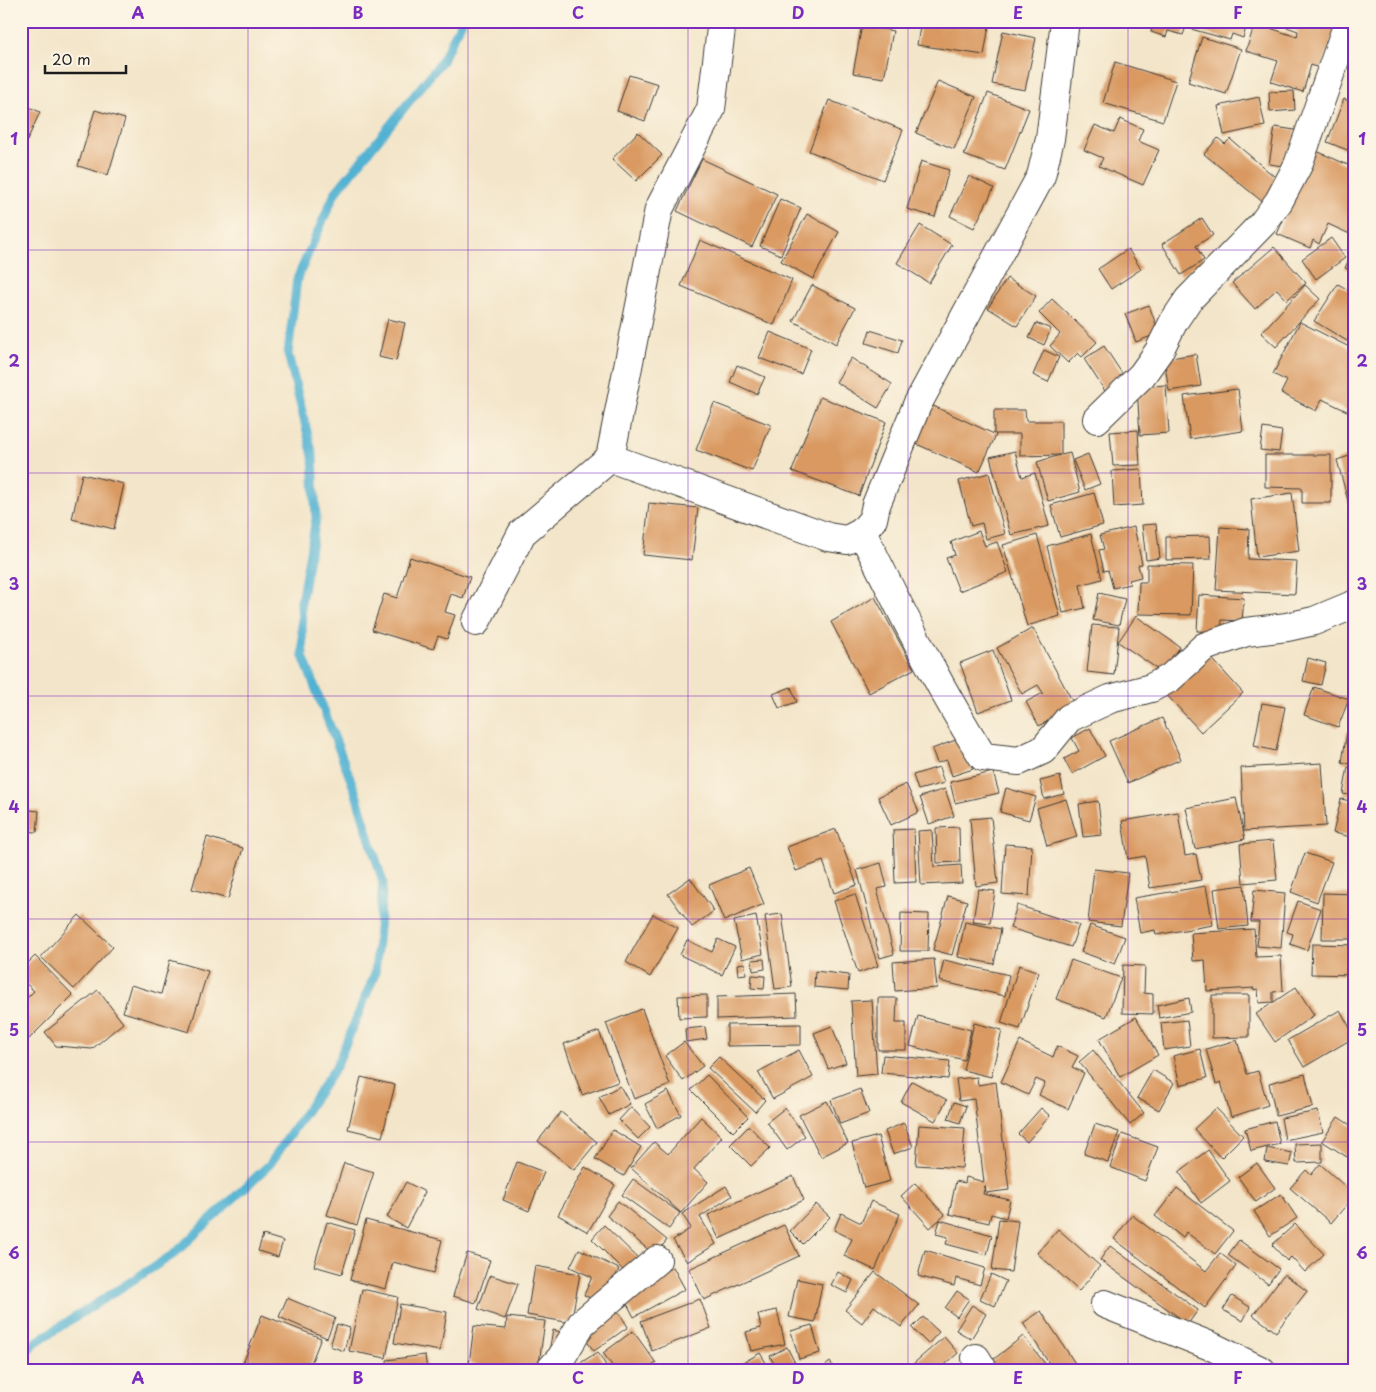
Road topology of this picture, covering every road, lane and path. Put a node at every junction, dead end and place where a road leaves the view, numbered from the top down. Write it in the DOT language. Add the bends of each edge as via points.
graph roads {
  1 [pos="722,21"];
  2 [pos="1065,21"];
  3 [pos="1350,21"];
  4 [pos="1098,419"];
  5 [pos="610,458"];
  6 [pos="862,532"];
  7 [pos="1355,604"];
  8 [pos="476,622"];
  9 [pos="657,1260"];
  10 [pos="1105,1304"];
  11 [pos="549,1371"];
  12 [pos="1262,1371"];
  1 -- 5 [label="street" via="712,109 659,210"];
  2 -- 6 [label="street" via="1050,139 1041,176 917,405 873,519"];
  3 -- 4 [label="street" via="1298,165 1279,201 1264,223 1188,300 1160,351 1142,375"];
  5 -- 6 [label="street" via="828,536 847,540"];
  5 -- 8 [label="street" via="522,533"];
  6 -- 7 [label="street" via="923,655 983,757 1019,761 1043,750 1069,718 1110,698 1151,688 1170,678 1204,647 1246,632 1314,621"];
  9 -- 11 [label="street" via="582,1323 562,1358"];
  10 -- 12 [label="street" via="1213,1347"];
}
